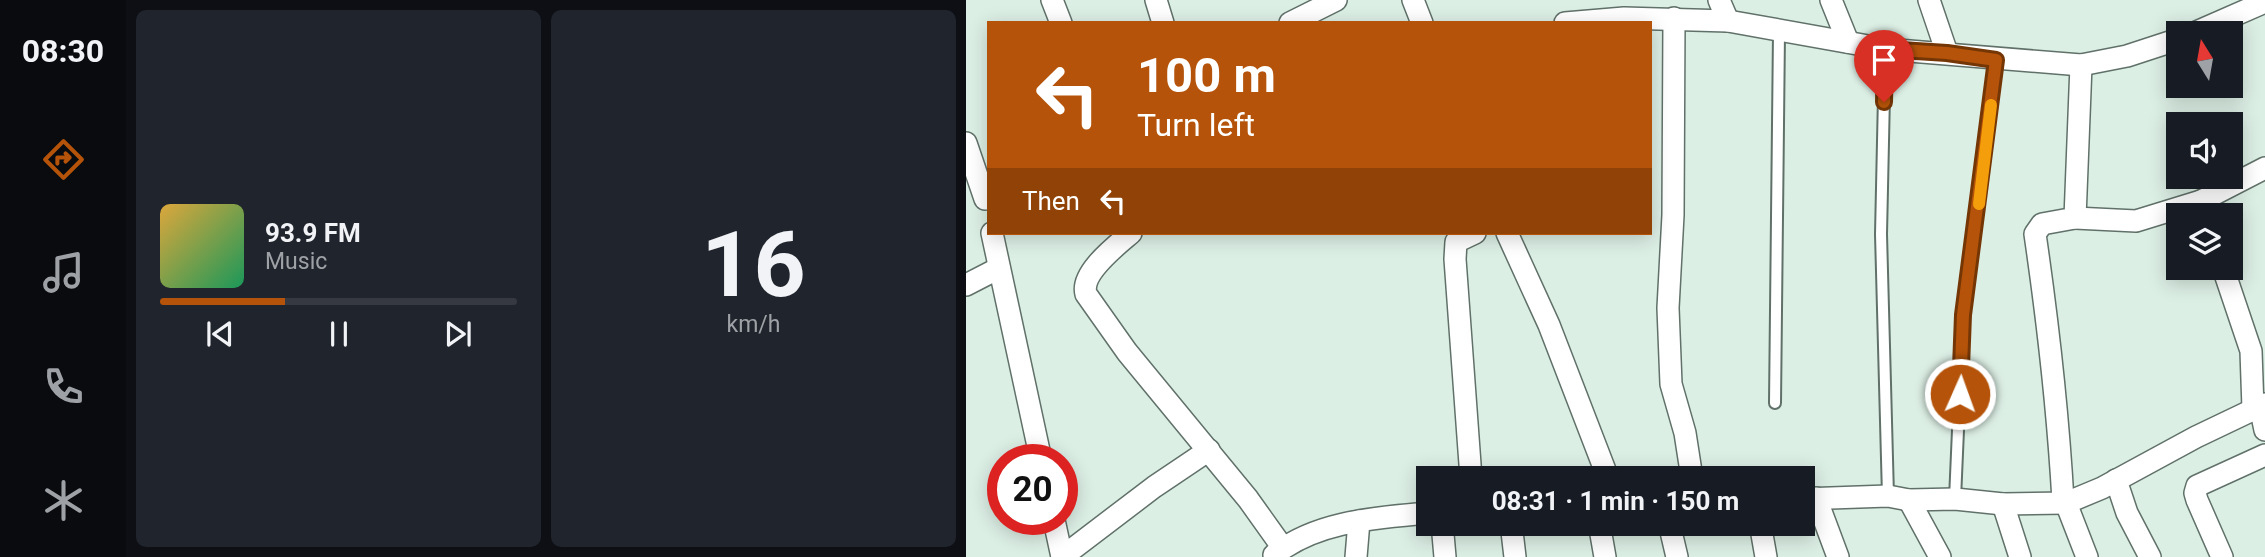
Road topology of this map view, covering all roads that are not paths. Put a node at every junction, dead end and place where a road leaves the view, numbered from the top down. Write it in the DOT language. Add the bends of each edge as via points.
graph roads {
  1 [pos="1052,0"];
  2 [pos="1156,0"];
  3 [pos="1336,0"];
  4 [pos="1413,0"];
  5 [pos="1719,0"];
  6 [pos="1831,0"];
  7 [pos="1929,0"];
  8 [pos="2265,2"];
  9 [pos="1621,9"];
  10 [pos="1674,19"];
  11 [pos="1060,21"];
  12 [pos="1162,21"];
  13 [pos="1294,21"];
  14 [pos="1421,21"];
  15 [pos="1573,21"];
  16 [pos="1728,21"];
  17 [pos="2221,21"];
  18 [pos="1779,32"];
  19 [pos="1848,42"];
  20 [pos="2166,42"];
  21 [pos="1885,49"];
  22 [pos="1947,53"];
  23 [pos="1996,60"];
  24 [pos="2081,65"];
  25 [pos="966,143"];
  26 [pos="2265,169"];
  27 [pos="987,202"];
  28 [pos="2211,203"];
  29 [pos="2166,215"];
  30 [pos="2075,218"];
  31 [pos="992,235"];
  32 [pos="1129,235"];
  33 [pos="1471,235"];
  34 [pos="1508,235"];
  35 [pos="999,268"];
  36 [pos="2228,280"];
  37 [pos="966,285"];
  38 [pos="2258,348"];
  39 [pos="1775,403"];
  40 [pos="2259,406"];
  41 [pos="2265,430"];
  42 [pos="1038,444"];
  43 [pos="1209,450"];
  44 [pos="2265,455"];
  45 [pos="1470,466"];
  46 [pos="1603,466"];
  47 [pos="1690,466"];
  48 [pos="2116,480"];
  49 [pos="1898,498"];
  50 [pos="1815,499"];
  51 [pos="1955,499"];
  52 [pos="2064,502"];
  53 [pos="2003,504"];
  54 [pos="1815,511"];
  55 [pos="1416,515"];
  56 [pos="1359,522"];
  57 [pos="1057,535"];
  58 [pos="1443,536"];
  59 [pos="1513,536"];
  60 [pos="1601,536"];
  61 [pos="1672,536"];
  62 [pos="1762,536"];
  63 [pos="1277,553"];
  64 [pos="1062,557"];
  65 [pos="1356,557"];
  66 [pos="1445,557"];
  67 [pos="1516,557"];
  68 [pos="1605,557"];
  69 [pos="1678,557"];
  70 [pos="1766,557"];
  71 [pos="1839,557"];
  72 [pos="1940,557"];
  73 [pos="2020,557"];
  74 [pos="2087,557"];
  75 [pos="2150,557"];
  76 [pos="2222,557"];
  1 -- 11 [label="street"];
  2 -- 12 [label="street"];
  3 -- 13 [label="street"];
  4 -- 14 [label="street"];
  5 -- 16 [label="street"];
  6 -- 19 [label="street"];
  7 -- 22 [label="street"];
  8 -- 17 [label="street"];
  9 -- 10 [label="street"];
  9 -- 15 [label="street"];
  10 -- 16 [label="street"];
  10 -- 47 [label="street" via="1668,308 1671,384"];
  16 -- 18 [label="street"];
  18 -- 19 [label="street"];
  18 -- 39 [label="lane"];
  19 -- 21 [label="street"];
  20 -- 24 [label="street"];
  21 -- 22 [label="street"];
  21 -- 49 [label="lane" via="1881,234"];
  22 -- 23 [label="street"];
  23 -- 24 [label="street"];
  23 -- 51 [label="lane" via="1963,315"];
  24 -- 30 [label="street"];
  25 -- 27 [label="street"];
  26 -- 28 [label="street"];
  29 -- 30 [label="street" via="2136,221"];
  30 -- 52 [label="street" via="2042,224 2035,234"];
  31 -- 35 [label="street"];
  32 -- 43 [label="street" via="1089,274 1086,294 1127,352"];
  33 -- 45 [label="street" via="1456,242 1455,259"];
  34 -- 46 [label="street" via="1549,325"];
  35 -- 37 [label="street"];
  35 -- 42 [label="street"];
  36 -- 38 [label="street"];
  38 -- 40 [label="street"];
  40 -- 41 [label="street"];
  40 -- 48 [label="street"];
  43 -- 63 [label="street" via="1248,499"];
  43 -- 64 [label="street"];
  44 -- 76 [label="street" via="2197,486 2197,500"];
  48 -- 52 [label="street"];
  48 -- 75 [label="street"];
  49 -- 50 [label="street"];
  49 -- 51 [label="street"];
  49 -- 72 [label="street"];
  51 -- 53 [label="street"];
  52 -- 53 [label="street"];
  52 -- 74 [label="street"];
  53 -- 73 [label="street"];
  54 -- 71 [label="street"];
  55 -- 56 [label="street"];
  56 -- 63 [label="street" via="1339,524"];
  56 -- 65 [label="street"];
  57 -- 64 [label="street"];
  58 -- 66 [label="street"];
  59 -- 67 [label="street"];
  60 -- 68 [label="street"];
  61 -- 69 [label="street"];
  62 -- 70 [label="street"];
}
